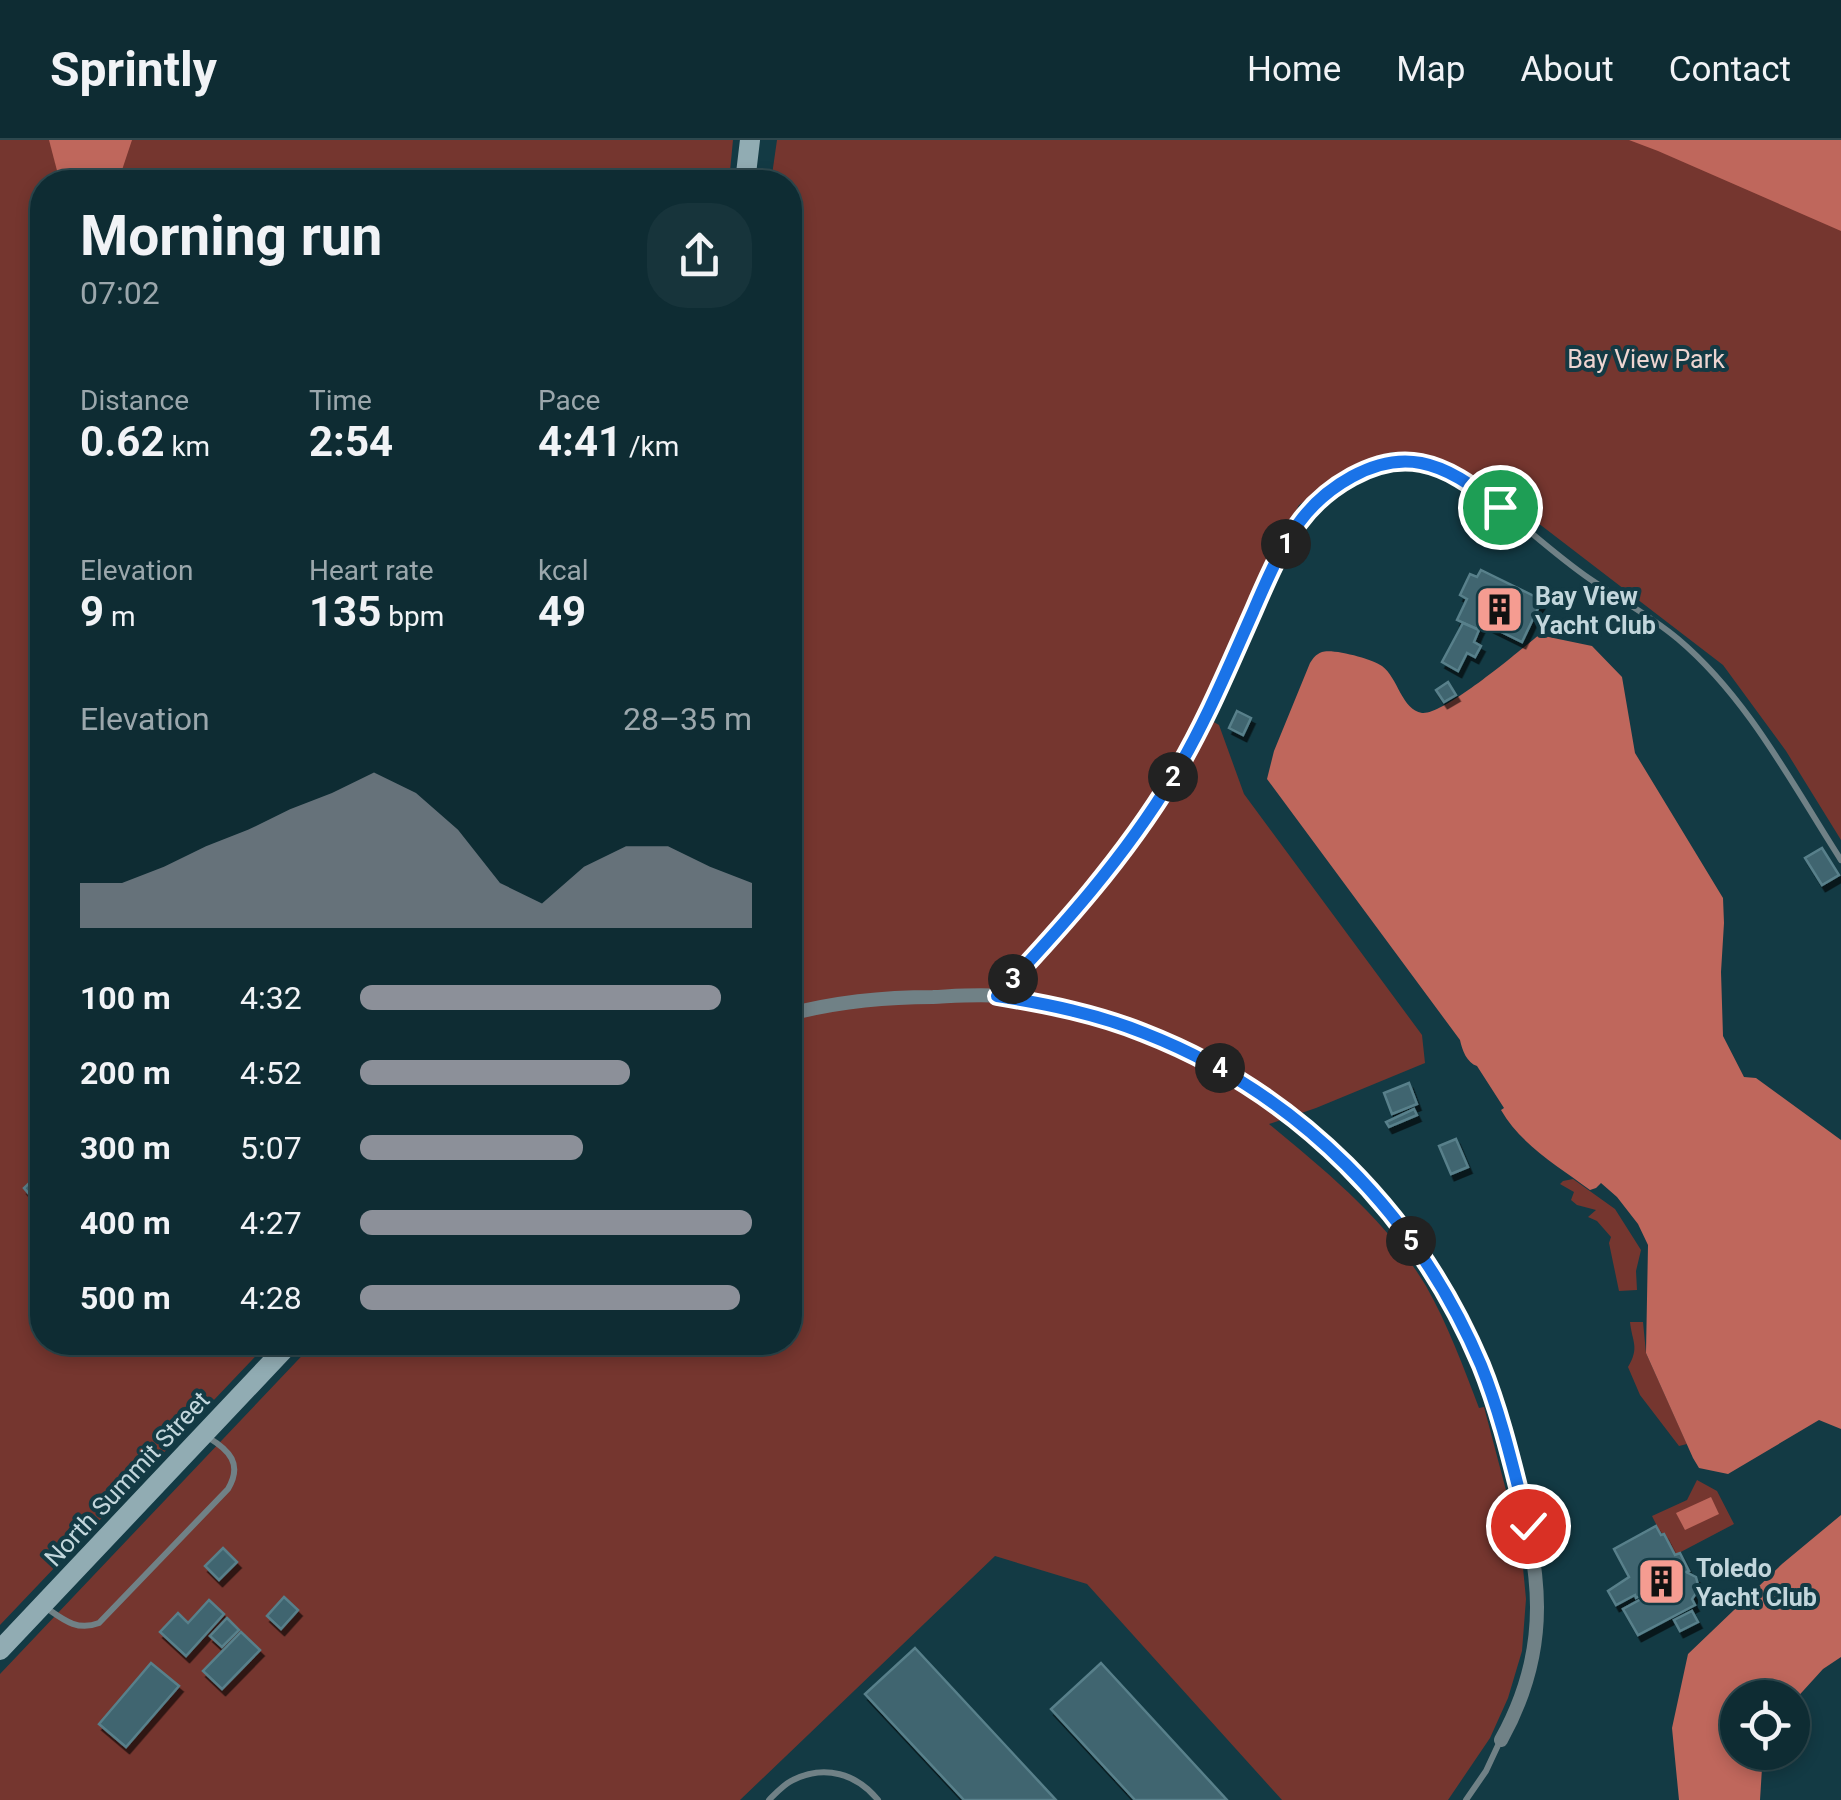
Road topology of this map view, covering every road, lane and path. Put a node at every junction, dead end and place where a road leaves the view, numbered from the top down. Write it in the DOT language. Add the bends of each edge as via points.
graph roads {
  1 [pos="750,140"];
  2 [pos="746,170"];
  3 [pos="1500,507"];
  4 [pos="1841,860"];
  5 [pos="997,996"];
  6 [pos="802,1011"];
  7 [pos="279,1355"];
  8 [pos="204,1434"];
  9 [pos="42,1605"];
  10 [pos="0,1650"];
  11 [pos="1501,1740"];
  12 [pos="769,1800"];
  13 [pos="878,1800"];
  14 [pos="1466,1800"];
  1 -- 2 [label="main road"];
  3 -- 4 [label="lane" via="1708,668 1760,733"];
  3 -- 5 [label="street" via="1460,477 1401,461 1358,474 1314,505 1275,562 1192,746 1155,806 1095,888"];
  5 -- 6 [label="street" via="910,997"];
  5 -- 11 [label="street" via="1142,1032 1246,1084 1336,1154 1420,1255 1467,1334 1497,1408 1528,1526 1538,1599 1534,1647 1518,1710"];
  7 -- 8 [label="main road, North Summit Street"];
  8 -- 9 [label="main road, North Summit Street"];
  8 -- 9 [label="lane" via="228,1450 234,1479 228,1489 99,1623 76,1626"];
  9 -- 10 [label="main road, North Summit Street"];
  11 -- 14 [label="lane"];
  12 -- 13 [label="lane" via="791,1780 816,1772 846,1775"];
}
